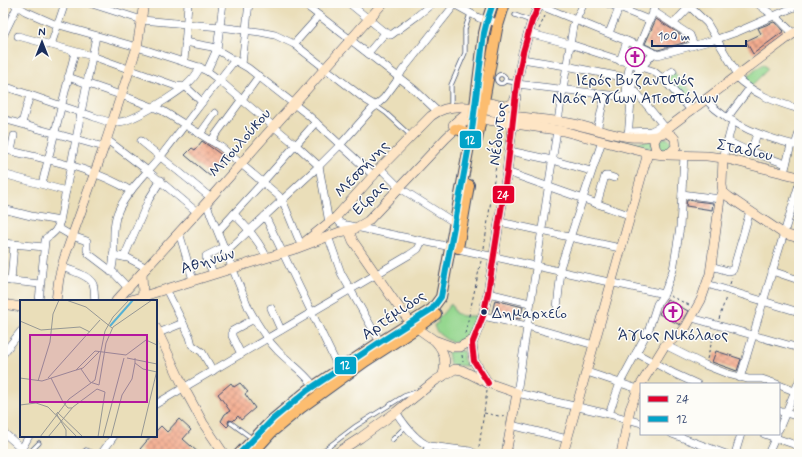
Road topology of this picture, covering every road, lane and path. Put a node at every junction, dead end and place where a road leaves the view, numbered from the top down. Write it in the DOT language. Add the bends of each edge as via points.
graph roads {
  1 [pos="64,3"];
  2 [pos="89,3"];
  3 [pos="144,3"];
  4 [pos="188,3"];
  5 [pos="223,3"];
  6 [pos="249,3"];
  7 [pos="303,3"];
  8 [pos="349,3"];
  9 [pos="383,3"];
  10 [pos="433,3"];
  11 [pos="493,3"];
  12 [pos="505,3"];
  13 [pos="584,3"];
  14 [pos="607,3"];
  15 [pos="657,3"];
  16 [pos="757,3"];
  17 [pos="17,4"];
  18 [pos="454,4"];
  19 [pos="540,4"];
  20 [pos="688,4"];
  21 [pos="799,5"];
  22 [pos="619,8"];
  23 [pos="653,11"];
  24 [pos="470,14"];
  25 [pos="515,15"];
  26 [pos="319,16"];
  27 [pos="773,16"];
  28 [pos="369,19"];
  29 [pos="142,20"];
  30 [pos="576,20"];
  31 [pos="649,20"];
  32 [pos="487,21"];
  33 [pos="532,21"];
  34 [pos="186,23"];
  35 [pos="498,23"];
  36 [pos="673,24"];
  37 [pos="57,25"];
  38 [pos="220,27"];
  39 [pos="246,30"];
  40 [pos="386,32"];
  41 [pos="528,33"];
  42 [pos="797,33"];
  43 [pos="609,34"];
  44 [pos="3,36"];
  45 [pos="18,36"];
  46 [pos="96,36"];
  47 [pos="717,39"];
  48 [pos="351,40"];
  49 [pos="627,41"];
  50 [pos="185,42"];
  51 [pos="294,44"];
  52 [pos="570,44"];
  53 [pos="694,45"];
  54 [pos="51,46"];
  55 [pos="639,46"];
  56 [pos="137,47"];
  57 [pos="217,49"];
  58 [pos="75,52"];
  59 [pos="368,53"];
  60 [pos="656,54"];
  61 [pos="92,56"];
  62 [pos="522,59"];
  63 [pos="235,60"];
  64 [pos="620,61"];
  65 [pos="184,62"];
  66 [pos="242,64"];
  67 [pos="630,64"];
  68 [pos="566,66"];
  69 [pos="200,67"];
  70 [pos="641,67"];
  71 [pos="129,68"];
  72 [pos="324,68"];
  73 [pos="207,71"];
  74 [pos="673,71"];
  75 [pos="260,76"];
  76 [pos="737,76"];
  77 [pos="68,77"];
  78 [pos="399,77"];
  79 [pos="627,78"];
  80 [pos="662,78"];
  81 [pos="219,80"];
  82 [pos="505,82"];
  83 [pos="87,83"];
  84 [pos="518,83"];
  85 [pos="3,86"];
  86 [pos="184,87"];
  87 [pos="563,89"];
  88 [pos="749,89"];
  89 [pos="628,93"];
  90 [pos="30,95"];
  91 [pos="121,95"];
  92 [pos="605,95"];
  93 [pos="516,98"];
  94 [pos="242,100"];
  95 [pos="706,100"];
  96 [pos="202,102"];
  97 [pos="293,103"];
  98 [pos="60,106"];
  99 [pos="376,106"];
  100 [pos="154,107"];
  101 [pos="449,108"];
  102 [pos="799,109"];
  103 [pos="437,111"];
  104 [pos="692,111"];
  105 [pos="81,112"];
  106 [pos="481,112"];
  107 [pos="215,113"];
  108 [pos="3,119"];
  109 [pos="514,120"];
  110 [pos="679,120"];
  111 [pos="730,120"];
  112 [pos="112,122"];
  113 [pos="316,122"];
  114 [pos="22,123"];
  115 [pos="185,125"];
  116 [pos="557,126"];
  117 [pos="273,127"];
  118 [pos="454,127"];
  119 [pos="597,130"];
  120 [pos="54,132"];
  121 [pos="799,133"];
  122 [pos="200,134"];
  123 [pos="757,134"];
  124 [pos="628,135"];
  125 [pos="659,135"];
  126 [pos="14,136"];
  127 [pos="411,136"];
  128 [pos="76,139"];
  129 [pos="211,140"];
  130 [pos="602,140"];
  131 [pos="727,140"];
  132 [pos="141,141"];
  133 [pos="470,141"];
  134 [pos="676,141"];
  135 [pos="105,143"];
  136 [pos="340,144"];
  137 [pos="296,145"];
  138 [pos="795,145"];
  139 [pos="3,149"];
  140 [pos="11,151"];
  141 [pos="510,151"];
  142 [pos="751,151"];
  143 [pos="648,153"];
  144 [pos="665,155"];
  145 [pos="684,156"];
  146 [pos="160,157"];
  147 [pos="723,158"];
  148 [pos="47,160"];
  149 [pos="552,160"];
  150 [pos="240,163"];
  151 [pos="71,166"];
  152 [pos="319,166"];
  153 [pos="380,168"];
  154 [pos="785,168"];
  155 [pos="148,170"];
  156 [pos="95,172"];
  157 [pos="507,172"];
  158 [pos="591,172"];
  159 [pos="3,174"];
  160 [pos="374,176"];
  161 [pos="799,177"];
  162 [pos="614,178"];
  163 [pos="160,180"];
  164 [pos="263,182"];
  165 [pos="42,184"];
  166 [pos="799,184"];
  167 [pos="548,187"];
  168 [pos="400,188"];
  169 [pos="66,191"];
  170 [pos="131,191"];
  171 [pos="682,194"];
  172 [pos="722,195"];
  173 [pos="582,199"];
  174 [pos="208,200"];
  175 [pos="282,200"];
  176 [pos="597,204"];
  177 [pos="3,209"];
  178 [pos="750,211"];
  179 [pos="197,212"];
  180 [pos="234,214"];
  181 [pos="265,216"];
  182 [pos="629,216"];
  183 [pos="332,220"];
  184 [pos="500,222"];
  185 [pos="455,223"];
  186 [pos="59,225"];
  187 [pos="358,228"];
  188 [pos="249,230"];
  189 [pos="349,230"];
  190 [pos="541,230"];
  191 [pos="218,231"];
  192 [pos="179,232"];
  193 [pos="784,234"];
  194 [pos="72,236"];
  195 [pos="328,236"];
  196 [pos="570,237"];
  197 [pos="799,238"];
  198 [pos="422,241"];
  199 [pos="3,243"];
  200 [pos="14,244"];
  201 [pos="44,247"];
  202 [pos="298,247"];
  203 [pos="454,248"];
  204 [pos="620,248"];
  205 [pos="225,250"];
  206 [pos="282,253"];
  207 [pos="113,255"];
  208 [pos="494,256"];
  209 [pos="124,257"];
  210 [pos="267,258"];
  211 [pos="536,265"];
  212 [pos="711,266"];
  213 [pos="61,267"];
  214 [pos="233,268"];
  215 [pos="733,270"];
  216 [pos="144,271"];
  217 [pos="560,271"];
  218 [pos="772,271"];
  219 [pos="111,272"];
  220 [pos="214,274"];
  221 [pos="376,274"];
  222 [pos="3,280"];
  223 [pos="193,280"];
  224 [pos="799,280"];
  225 [pos="11,281"];
  226 [pos="611,282"];
  227 [pos="40,284"];
  228 [pos="707,284"];
  229 [pos="128,288"];
  230 [pos="166,288"];
  231 [pos="350,290"];
  232 [pos="728,291"];
  233 [pos="488,293"];
  234 [pos="664,294"];
  235 [pos="144,299"];
  236 [pos="38,300"];
  237 [pos="56,300"];
  238 [pos="95,300"];
  239 [pos="117,300"];
  240 [pos="763,301"];
  241 [pos="530,303"];
  242 [pos="3,304"];
  243 [pos="20,306"];
  244 [pos="272,308"];
  245 [pos="557,308"];
  246 [pos="698,308"];
  247 [pos="311,312"];
  248 [pos="799,312"];
  249 [pos="483,316"];
  250 [pos="692,318"];
  251 [pos="254,319"];
  252 [pos="183,322"];
  253 [pos="414,326"];
  254 [pos="527,326"];
  255 [pos="717,326"];
  256 [pos="281,330"];
  257 [pos="20,332"];
  258 [pos="157,332"];
  259 [pos="753,335"];
  260 [pos="267,338"];
  261 [pos="434,340"];
  262 [pos="473,340"];
  263 [pos="380,342"];
  264 [pos="594,345"];
  265 [pos="665,345"];
  266 [pos="799,348"];
  267 [pos="636,353"];
  268 [pos="3,354"];
  269 [pos="241,354"];
  270 [pos="654,362"];
  271 [pos="705,365"];
  272 [pos="339,369"];
  273 [pos="213,371"];
  274 [pos="587,372"];
  275 [pos="442,377"];
  276 [pos="740,378"];
  277 [pos="756,381"];
  278 [pos="799,381"];
  279 [pos="620,383"];
  280 [pos="642,383"];
  281 [pos="695,383"];
  282 [pos="775,383"];
  283 [pos="780,385"];
  284 [pos="314,386"];
  285 [pos="488,386"];
  286 [pos="184,388"];
  287 [pos="639,389"];
  288 [pos="422,391"];
  289 [pos="797,392"];
  290 [pos="517,393"];
  291 [pos="157,403"];
  292 [pos="577,406"];
  293 [pos="396,412"];
  294 [pos="782,412"];
  295 [pos="483,413"];
  296 [pos="609,414"];
  297 [pos="799,417"];
  298 [pos="628,419"];
  299 [pos="509,421"];
  300 [pos="231,423"];
  301 [pos="640,423"];
  302 [pos="780,423"];
  303 [pos="406,426"];
  304 [pos="3,432"];
  305 [pos="675,435"];
  306 [pos="741,435"];
  307 [pos="776,436"];
  308 [pos="29,437"];
  309 [pos="113,437"];
  310 [pos="253,439"];
  311 [pos="567,439"];
  312 [pos="392,440"];
  313 [pos="39,443"];
  314 [pos="430,446"];
  315 [pos="799,446"];
  316 [pos="451,452"];
  317 [pos="477,452"];
  318 [pos="24,453"];
  319 [pos="82,454"];
  320 [pos="97,454"];
  321 [pos="101,454"];
  322 [pos="224,454"];
  323 [pos="238,454"];
  324 [pos="252,454"];
  325 [pos="319,454"];
  326 [pos="335,454"];
  327 [pos="424,454"];
  328 [pos="506,454"];
  329 [pos="563,454"];
  330 [pos="621,454"];
  331 [pos="726,454"];
  332 [pos="734,454"];
  333 [pos="768,454"];
  1 -- 37 [label="street"];
  2 -- 29 [label="street"];
  3 -- 29 [label="street"];
  4 -- 34 [label="street"];
  5 -- 38 [label="street"];
  6 -- 39 [label="street"];
  7 -- 26 [label="street"];
  8 -- 28 [label="street"];
  9 -- 28 [label="street, Μπουλούκου"];
  10 -- 40 [label="street" via="395,33"];
  11 -- 32 [label="main road, Αρτέμιδος"];
  12 -- 35 [label="main road, Αρτέμιδος"];
  13 -- 30 [label="street"];
  14 -- 22 [label="street"];
  15 -- 23 [label="street"];
  16 -- 27 [label="street"];
  17 -- 37 [label="street" via="39,18"];
  17 -- 44 [label="street"];
  18 -- 24 [label="street"];
  18 -- 78 [label="street"];
  19 -- 30 [label="street"];
  19 -- 33 [label="street, Νέδοντος"];
  20 -- 36 [label="street"];
  20 -- 47 [label="street" via="707,23"];
  21 -- 27 [label="street"];
  22 -- 31 [label="street"];
  22 -- 43 [label="street"];
  23 -- 31 [label="street"];
  23 -- 36 [label="street"];
  24 -- 32 [label="street"];
  24 -- 101 [label="lane" via="464,29 465,53 452,82"];
  25 -- 33 [label="lane"];
  26 -- 48 [label="street"];
  26 -- 51 [label="street"];
  27 -- 42 [label="street"];
  27 -- 47 [label="street"];
  28 -- 40 [label="street"];
  28 -- 48 [label="street, Μπουλούκου"];
  29 -- 34 [label="street"];
  29 -- 56 [label="street"];
  30 -- 43 [label="street"];
  30 -- 52 [label="street"];
  31 -- 55 [label="street"];
  32 -- 35 [label="street"];
  32 -- 106 [label="main road, Αρτέμιδος"];
  33 -- 41 [label="street, Νέδοντος"];
  34 -- 38 [label="street"];
  34 -- 50 [label="street"];
  35 -- 106 [label="main road, Αρτέμιδος"];
  36 -- 53 [label="street" via="690,34"];
  37 -- 46 [label="street"];
  37 -- 54 [label="street"];
  38 -- 39 [label="street"];
  38 -- 57 [label="street"];
  39 -- 51 [label="street" via="270,34"];
  39 -- 66 [label="street"];
  40 -- 59 [label="street"];
  41 -- 52 [label="street"];
  41 -- 62 [label="street, Νέδοντος"];
  42 -- 76 [label="street"];
  43 -- 49 [label="street"];
  45 -- 54 [label="street"];
  46 -- 56 [label="street"];
  46 -- 61 [label="street"];
  47 -- 53 [label="street"];
  47 -- 76 [label="street"];
  48 -- 59 [label="street"];
  48 -- 72 [label="street, Μπουλούκου"];
  49 -- 55 [label="street"];
  49 -- 64 [label="street"];
  50 -- 57 [label="street"];
  50 -- 65 [label="street"];
  51 -- 72 [label="street"];
  52 -- 64 [label="street"];
  52 -- 68 [label="street"];
  53 -- 60 [label="street"];
  54 -- 58 [label="street"];
  55 -- 60 [label="street"];
  56 -- 65 [label="street"];
  56 -- 71 [label="street"];
  57 -- 63 [label="street"];
  57 -- 73 [label="street"];
  58 -- 61 [label="street"];
  58 -- 77 [label="street"];
  59 -- 78 [label="street"];
  60 -- 70 [label="street"];
  61 -- 71 [label="street"];
  61 -- 83 [label="street"];
  62 -- 68 [label="street"];
  62 -- 84 [label="street, Νέδοντος"];
  63 -- 66 [label="street"];
  63 -- 81 [label="street"];
  64 -- 67 [label="street"];
  65 -- 69 [label="street"];
  66 -- 75 [label="street"];
  67 -- 70 [label="street"];
  67 -- 79 [label="street"];
  68 -- 79 [label="street"];
  68 -- 87 [label="street"];
  69 -- 73 [label="street"];
  69 -- 86 [label="street" via="195,77"];
  70 -- 80 [label="street" via="653,71"];
  70 -- 89 [label="street" via="633,76"];
  71 -- 86 [label="street"];
  71 -- 91 [label="street"];
  72 -- 97 [label="street, Μπουλούκου"];
  72 -- 99 [label="street"];
  73 -- 81 [label="street"];
  74 -- 80 [label="street"];
  75 -- 94 [label="street"];
  75 -- 97 [label="street"];
  76 -- 88 [label="street"];
  76 -- 95 [label="street"];
  77 -- 83 [label="street"];
  77 -- 98 [label="street"];
  78 -- 99 [label="street"];
  78 -- 103 [label="street"];
  79 -- 89 [label="street"];
  80 -- 104 [label="street"];
  81 -- 94 [label="street"];
  81 -- 96 [label="street"];
  82 -- 84 [label="lane"];
  83 -- 91 [label="street"];
  83 -- 105 [label="street"];
  84 -- 87 [label="street"];
  84 -- 93 [label="street, Νέδοντος"];
  85 -- 90 [label="street"];
  86 -- 96 [label="street"];
  86 -- 100 [label="street"];
  87 -- 92 [label="street"];
  87 -- 116 [label="street"];
  88 -- 102 [label="street"];
  88 -- 111 [label="street"];
  89 -- 92 [label="street"];
  89 -- 124 [label="street"];
  89 -- 124 [label="street" via="636,92 664,125 651,131"];
  90 -- 98 [label="street"];
  90 -- 114 [label="street"];
  91 -- 100 [label="street"];
  91 -- 112 [label="street"];
  92 -- 119 [label="street"];
  93 -- 106 [label="street" via="510,104"];
  93 -- 109 [label="street, Νέδοντος"];
  94 -- 117 [label="street"];
  94 -- 129 [label="street"];
  95 -- 104 [label="street"];
  95 -- 111 [label="street" via="718,113"];
  96 -- 115 [label="street"];
  97 -- 113 [label="street"];
  97 -- 117 [label="street, Μπουλούκου"];
  98 -- 105 [label="street"];
  98 -- 120 [label="street"];
  99 -- 127 [label="lane"];
  99 -- 136 [label="street"];
  100 -- 112 [label="street" via="120,122"];
  100 -- 115 [label="street"];
  101 -- 103 [label="street, Μεσσήνης"];
  101 -- 106 [label="street, Μεσσήνης"];
  101 -- 118 [label="street" via="454,114"];
  103 -- 127 [label="street, Μεσσήνης"];
  104 -- 110 [label="street"];
  105 -- 112 [label="street"];
  105 -- 128 [label="street"];
  106 -- 109 [label="street"];
  106 -- 109 [label="street"];
  106 -- 118 [label="street, Είρας"];
  106 -- 133 [label="main road, Αρτέμιδος"];
  106 -- 203 [label="main road, Αρτέμιδος"];
  107 -- 122 [label="street"];
  108 -- 114 [label="street"];
  109 -- 116 [label="street"];
  109 -- 141 [label="street, Νέδοντος"];
  110 -- 125 [label="street"];
  110 -- 134 [label="street"];
  111 -- 123 [label="street"];
  111 -- 131 [label="street"];
  112 -- 135 [label="street"];
  113 -- 136 [label="street"];
  113 -- 137 [label="street"];
  114 -- 120 [label="street"];
  115 -- 122 [label="street"];
  115 -- 146 [label="street"];
  116 -- 119 [label="street"];
  116 -- 130 [label="street, Σταδίου"];
  116 -- 149 [label="street"];
  117 -- 137 [label="street"];
  117 -- 150 [label="street, Μπουλούκου"];
  118 -- 133 [label="main road" via="466,133"];
  118 -- 168 [label="street, Είρας"];
  119 -- 124 [label="street"];
  120 -- 128 [label="street"];
  120 -- 148 [label="street"];
  121 -- 138 [label="street"];
  122 -- 129 [label="street"];
  123 -- 138 [label="street"];
  123 -- 142 [label="street"];
  124 -- 125 [label="street"];
  125 -- 134 [label="street" via="670,134"];
  125 -- 144 [label="street" via="654,142 655,147 659,153"];
  126 -- 140 [label="street"];
  127 -- 153 [label="street, Μεσσήνης"];
  128 -- 135 [label="street"];
  128 -- 151 [label="street"];
  129 -- 150 [label="street"];
  130 -- 143 [label="street, Σταδίου"];
  130 -- 158 [label="street"];
  131 -- 142 [label="street, Σταδίου"];
  131 -- 147 [label="street"];
  132 -- 146 [label="street"];
  133 -- 185 [label="main road, Αρτέμιδος"];
  134 -- 144 [label="street" via="674,150"];
  134 -- 145 [label="street"];
  135 -- 155 [label="street" via="117,146"];
  135 -- 156 [label="street"];
  136 -- 152 [label="street"];
  136 -- 160 [label="street"];
  137 -- 152 [label="street"];
  137 -- 164 [label="street"];
  138 -- 154 [label="street"];
  139 -- 140 [label="street"];
  140 -- 148 [label="street"];
  141 -- 149 [label="street"];
  141 -- 157 [label="street, Νέδοντος"];
  142 -- 154 [label="street, Σταδίου"];
  143 -- 144 [label="street, Σταδίου"];
  143 -- 182 [label="street"];
  144 -- 145 [label="street, Σταδίου"];
  145 -- 147 [label="street, Σταδίου"];
  145 -- 171 [label="street"];
  146 -- 155 [label="street"];
  146 -- 174 [label="street"];
  147 -- 154 [label="street, Σταδίου"];
  147 -- 172 [label="street"];
  148 -- 151 [label="street"];
  148 -- 165 [label="street"];
  149 -- 158 [label="street"];
  149 -- 167 [label="street"];
  150 -- 164 [label="street"];
  150 -- 174 [label="street, Μπουλούκου"];
  151 -- 156 [label="street"];
  151 -- 169 [label="street"];
  152 -- 175 [label="street"];
  152 -- 183 [label="street"];
  153 -- 160 [label="street, Μεσσήνης"];
  153 -- 168 [label="street"];
  154 -- 161 [label="street, Σταδίου"];
  155 -- 163 [label="street"];
  155 -- 170 [label="street"];
  156 -- 170 [label="street"];
  156 -- 194 [label="street"];
  157 -- 167 [label="street"];
  157 -- 184 [label="street, Νέδοντος"];
  158 -- 173 [label="street"];
  159 -- 165 [label="street"];
  160 -- 183 [label="street, Μεσσήνης"];
  162 -- 176 [label="street" via="604,178"];
  163 -- 179 [label="street"];
  163 -- 209 [label="street"];
  164 -- 175 [label="street"];
  164 -- 180 [label="street"];
  165 -- 169 [label="street"];
  166 -- 193 [label="street"];
  167 -- 173 [label="street"];
  167 -- 190 [label="street"];
  168 -- 185 [label="street"];
  168 -- 187 [label="street, Είρας"];
  169 -- 186 [label="street"];
  170 -- 207 [label="street" via="114,224"];
  171 -- 172 [label="street"];
  171 -- 234 [label="street" via="676,258"];
  172 -- 178 [label="street"];
  172 -- 212 [label="street"];
  173 -- 176 [label="street"];
  173 -- 196 [label="street"];
  174 -- 179 [label="street, Μπουλούκου"];
  174 -- 191 [label="street"];
  175 -- 181 [label="street"];
  175 -- 202 [label="street"];
  176 -- 182 [label="street"];
  177 -- 186 [label="street"];
  178 -- 193 [label="street"];
  178 -- 215 [label="street"];
  179 -- 192 [label="street, Μπουλούκου"];
  180 -- 188 [label="street"];
  180 -- 191 [label="street"];
  181 -- 188 [label="street"];
  181 -- 206 [label="street"];
  182 -- 204 [label="street"];
  183 -- 187 [label="street"];
  183 -- 202 [label="street, Μεσσήνης"];
  184 -- 190 [label="street"];
  184 -- 208 [label="street, Νέδοντος"];
  185 -- 203 [label="main road, Αρτέμιδος"];
  186 -- 194 [label="street"];
  186 -- 201 [label="street" via="53,235 46,238"];
  187 -- 189 [label="street, Είρας"];
  187 -- 198 [label="street"];
  188 -- 205 [label="street"];
  188 -- 210 [label="street"];
  189 -- 195 [label="street, Είρας"];
  189 -- 221 [label="street" via="353,241"];
  190 -- 196 [label="street"];
  190 -- 211 [label="street"];
  191 -- 205 [label="street"];
  192 -- 216 [label="street, Μπουλούκου"];
  192 -- 223 [label="street"];
  193 -- 197 [label="street"];
  193 -- 218 [label="street"];
  194 -- 213 [label="street"];
  194 -- 219 [label="street" via="87,241 86,250"];
  195 -- 202 [label="street, Είρας"];
  195 -- 231 [label="street"];
  196 -- 204 [label="street"];
  196 -- 217 [label="street"];
  198 -- 203 [label="street"];
  198 -- 221 [label="street" via="416,250"];
  199 -- 200 [label="street"];
  200 -- 201 [label="street"];
  200 -- 225 [label="street"];
  201 -- 227 [label="street"];
  202 -- 206 [label="street, Αθηνών"];
  203 -- 208 [label="street"];
  203 -- 253 [label="main road, Αρτέμιδος" via="449,290 444,305 431,318"];
  204 -- 226 [label="street"];
  205 -- 214 [label="street"];
  205 -- 220 [label="street" via="206,256"];
  206 -- 210 [label="street, Αθηνών"];
  206 -- 247 [label="street"];
  207 -- 209 [label="street"];
  207 -- 219 [label="street"];
  208 -- 211 [label="street"];
  208 -- 233 [label="street, Νέδοντος"];
  209 -- 216 [label="street" via="136,261"];
  210 -- 214 [label="street, Αθηνών"];
  211 -- 217 [label="street"];
  211 -- 241 [label="street"];
  212 -- 215 [label="street"];
  212 -- 228 [label="street"];
  213 -- 237 [label="street"];
  213 -- 238 [label="street" via="77,272 91,282"];
  214 -- 220 [label="street, Αθηνών"];
  214 -- 251 [label="street"];
  215 -- 232 [label="path"];
  216 -- 229 [label="street, Μπουλούκου"];
  216 -- 235 [label="street"];
  217 -- 226 [label="street"];
  217 -- 245 [label="street"];
  218 -- 224 [label="street"];
  218 -- 240 [label="street"];
  219 -- 229 [label="street"];
  220 -- 223 [label="street, Αθηνών"];
  221 -- 231 [label="street"];
  221 -- 253 [label="street"];
  222 -- 225 [label="street"];
  223 -- 230 [label="street, Αθηνών"];
  225 -- 227 [label="street"];
  226 -- 234 [label="street"];
  226 -- 264 [label="street"];
  227 -- 236 [label="street"];
  228 -- 232 [label="street"];
  228 -- 246 [label="street"];
  229 -- 239 [label="street, Μπουλούκου"];
  230 -- 235 [label="street, Αθηνών"];
  230 -- 252 [label="street"];
  231 -- 247 [label="street"];
  231 -- 263 [label="street"];
  232 -- 240 [label="street"];
  232 -- 255 [label="path"];
  233 -- 241 [label="street"];
  233 -- 249 [label="street, Νέδοντος"];
  234 -- 246 [label="path"];
  234 -- 267 [label="street" via="657,304 652,322"];
  240 -- 248 [label="street"];
  240 -- 259 [label="street"];
  241 -- 254 [label="street"];
  242 -- 243 [label="street"];
  244 -- 256 [label="street"];
  246 -- 250 [label="street"];
  247 -- 256 [label="street"];
  247 -- 272 [label="street"];
  249 -- 254 [label="street"];
  249 -- 262 [label="street, Νέδοντος"];
  250 -- 255 [label="street"];
  250 -- 265 [label="street" via="680,334"];
  251 -- 260 [label="street"];
  251 -- 269 [label="street" via="232,332"];
  252 -- 258 [label="street"];
  252 -- 273 [label="street" via="192,345 202,352"];
  253 -- 261 [label="street"];
  253 -- 263 [label="main road, Αρτέμιδος"];
  253 -- 324 [label="main road, Αρτέμιδος" via="301,408 272,432"];
  254 -- 264 [label="street"];
  254 -- 290 [label="street"];
  255 -- 259 [label="street"];
  255 -- 271 [label="path"];
  256 -- 260 [label="street"];
  257 -- 268 [label="street"];
  258 -- 286 [label="street"];
  259 -- 266 [label="street"];
  259 -- 276 [label="street"];
  260 -- 269 [label="street"];
  260 -- 284 [label="street"];
  261 -- 262 [label="street" via="456,347"];
  261 -- 275 [label="street" via="445,356"];
  262 -- 285 [label="street" via="473,359"];
  263 -- 272 [label="main road, Αρτέμιδος"];
  264 -- 274 [label="street"];
  265 -- 270 [label="street"];
  265 -- 271 [label="street"];
  267 -- 270 [label="street"];
  267 -- 279 [label="street"];
  269 -- 273 [label="street"];
  270 -- 280 [label="street"];
  270 -- 281 [label="street"];
  271 -- 276 [label="street"];
  272 -- 284 [label="main road, Αρτέμιδος"];
  273 -- 286 [label="street"];
  274 -- 279 [label="street"];
  274 -- 292 [label="street"];
  275 -- 285 [label="street" via="457,369 471,374"];
  275 -- 288 [label="street"];
  276 -- 277 [label="street"];
  277 -- 282 [label="street" via="762,378"];
  278 -- 289 [label="street"];
  279 -- 287 [label="street"];
  279 -- 296 [label="street"];
  283 -- 289 [label="street"];
  284 -- 310 [label="main road, Αρτέμιδος" via="283,410"];
  285 -- 290 [label="street"];
  285 -- 295 [label="path"];
  286 -- 291 [label="street"];
  286 -- 322 [label="street"];
  287 -- 298 [label="street"];
  288 -- 293 [label="street"];
  288 -- 325 [label="lane" via="404,396 349,431"];
  289 -- 294 [label="street"];
  290 -- 292 [label="street"];
  290 -- 299 [label="street"];
  292 -- 296 [label="street"];
  292 -- 311 [label="street"];
  293 -- 303 [label="street"];
  293 -- 326 [label="street"];
  294 -- 297 [label="street"];
  294 -- 302 [label="street"];
  295 -- 299 [label="path"];
  295 -- 317 [label="path"];
  296 -- 298 [label="street"];
  298 -- 301 [label="street"];
  298 -- 330 [label="street"];
  299 -- 311 [label="street"];
  299 -- 328 [label="street"];
  300 -- 310 [label="lane"];
  303 -- 312 [label="lane"];
  303 -- 314 [label="street" via="423,443"];
  304 -- 318 [label="street"];
  305 -- 331 [label="street"];
  306 -- 332 [label="street"];
  307 -- 315 [label="street"];
  307 -- 333 [label="street"];
  308 -- 318 [label="street"];
  309 -- 321 [label="street"];
  310 -- 323 [label="main road, Αρτέμιδος"];
  311 -- 329 [label="street"];
  313 -- 318 [label="lane"];
  314 -- 316 [label="street"];
  314 -- 327 [label="street"];
  316 -- 317 [label="street"];
  319 -- 320 [label="lane" via="86,450"];
}
